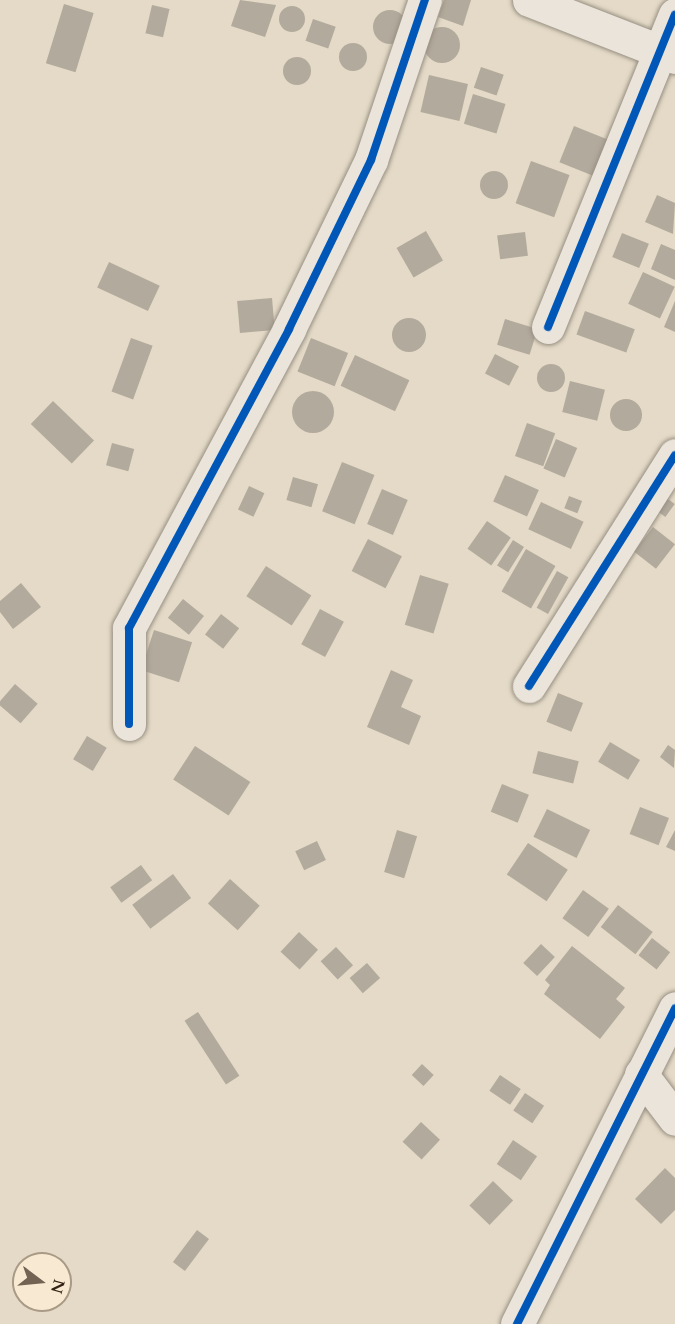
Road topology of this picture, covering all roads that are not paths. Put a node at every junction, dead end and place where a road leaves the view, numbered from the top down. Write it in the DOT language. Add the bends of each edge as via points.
graph roads {
  1 [pos="425,0"];
  2 [pos="529,0"];
  3 [pos="675,15"];
  4 [pos="667,52"];
  5 [pos="548,327"];
  6 [pos="675,455"];
  7 [pos="529,686"];
  8 [pos="129,724"];
  9 [pos="675,1008"];
  10 [pos="641,1074"];
  11 [pos="675,1119"];
  12 [pos="517,1324"];
  1 -- 8 [label="street" via="371,160 289,329 129,628"];
  2 -- 4 [label="street"];
  3 -- 4 [label="street"];
  4 -- 5 [label="street"];
  6 -- 7 [label="street"];
  9 -- 10 [label="street"];
  10 -- 11 [label="street"];
  10 -- 12 [label="street"];
}
